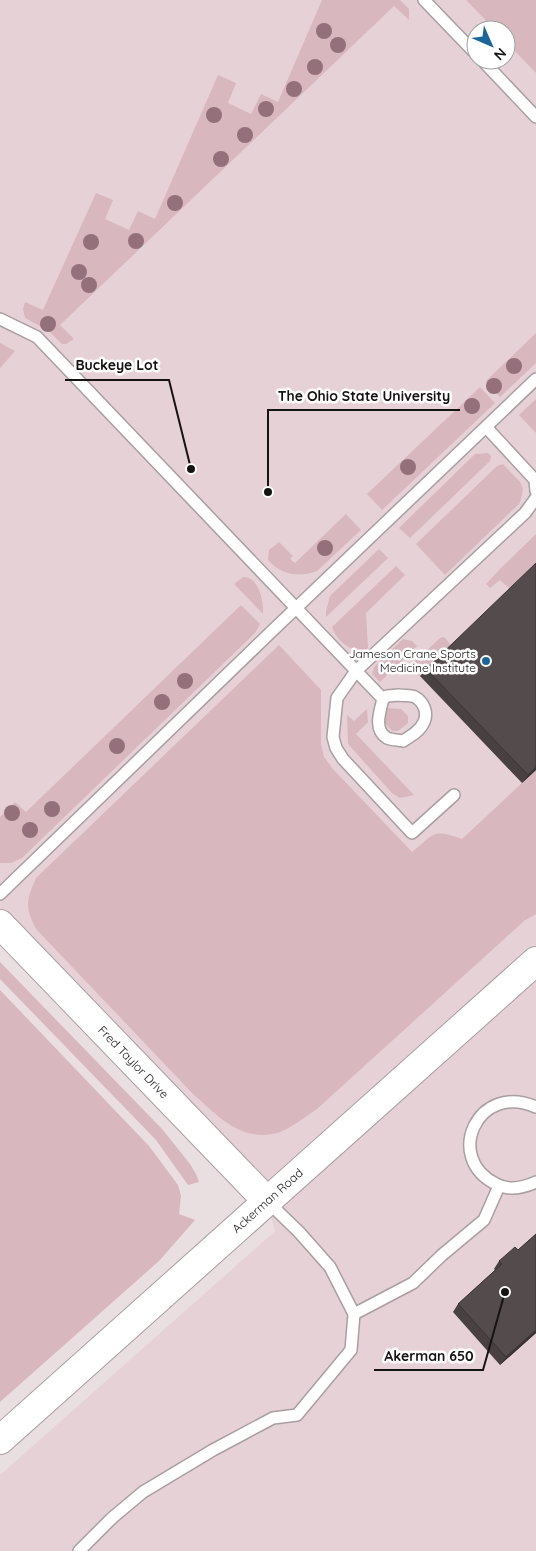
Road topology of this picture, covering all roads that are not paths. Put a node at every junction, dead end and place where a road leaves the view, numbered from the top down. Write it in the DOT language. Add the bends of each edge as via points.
graph roads {
  1 [pos="424,0"];
  2 [pos="466,44"];
  3 [pos="491,70"];
  4 [pos="536,118"];
  5 [pos="0,319"];
  6 [pos="536,379"];
  7 [pos="486,428"];
  8 [pos="536,491"];
  9 [pos="536,498"];
  10 [pos="296,607"];
  11 [pos="356,671"];
  12 [pos="383,699"];
  13 [pos="454,795"];
  14 [pos="0,894"];
  15 [pos="0,924"];
  16 [pos="536,961"];
  17 [pos="536,1107"];
  18 [pos="536,1182"];
  19 [pos="500,1186"];
  20 [pos="267,1201"];
  21 [pos="354,1314"];
  22 [pos="0,1440"];
  23 [pos="79,1551"];
  1 -- 2 [label="lane"];
  3 -- 4 [label="lane"];
  5 -- 10 [label="lane" via="37,337"];
  6 -- 7 [label="lane"];
  7 -- 8 [label="lane" via="535,480"];
  7 -- 10 [label="lane"];
  9 -- 11 [label="lane" via="525,513"];
  10 -- 11 [label="lane"];
  10 -- 14 [label="lane"];
  11 -- 12 [label="lane"];
  11 -- 13 [label="lane" via="337,698 333,737 343,759 412,833"];
  12 -- 12 [label="lane" via="378,717 380,730 387,738 403,741 416,733 424,722 426,711 421,702 414,696 387,696"];
  15 -- 20 [label="main road, Fred Taylor Drive"];
  16 -- 20 [label="main road, Ackerman Road"];
  17 -- 19 [label="lane" via="521,1101 506,1101 492,1106 472,1129 471,1157 487,1180"];
  18 -- 19 [label="lane" via="513,1189"];
  19 -- 21 [label="lane" via="484,1220 413,1282"];
  20 -- 21 [label="lane" via="330,1267"];
  20 -- 22 [label="main road, Ackerman Road"];
  21 -- 23 [label="lane" via="351,1350 297,1415 273,1418 143,1492"];
}
